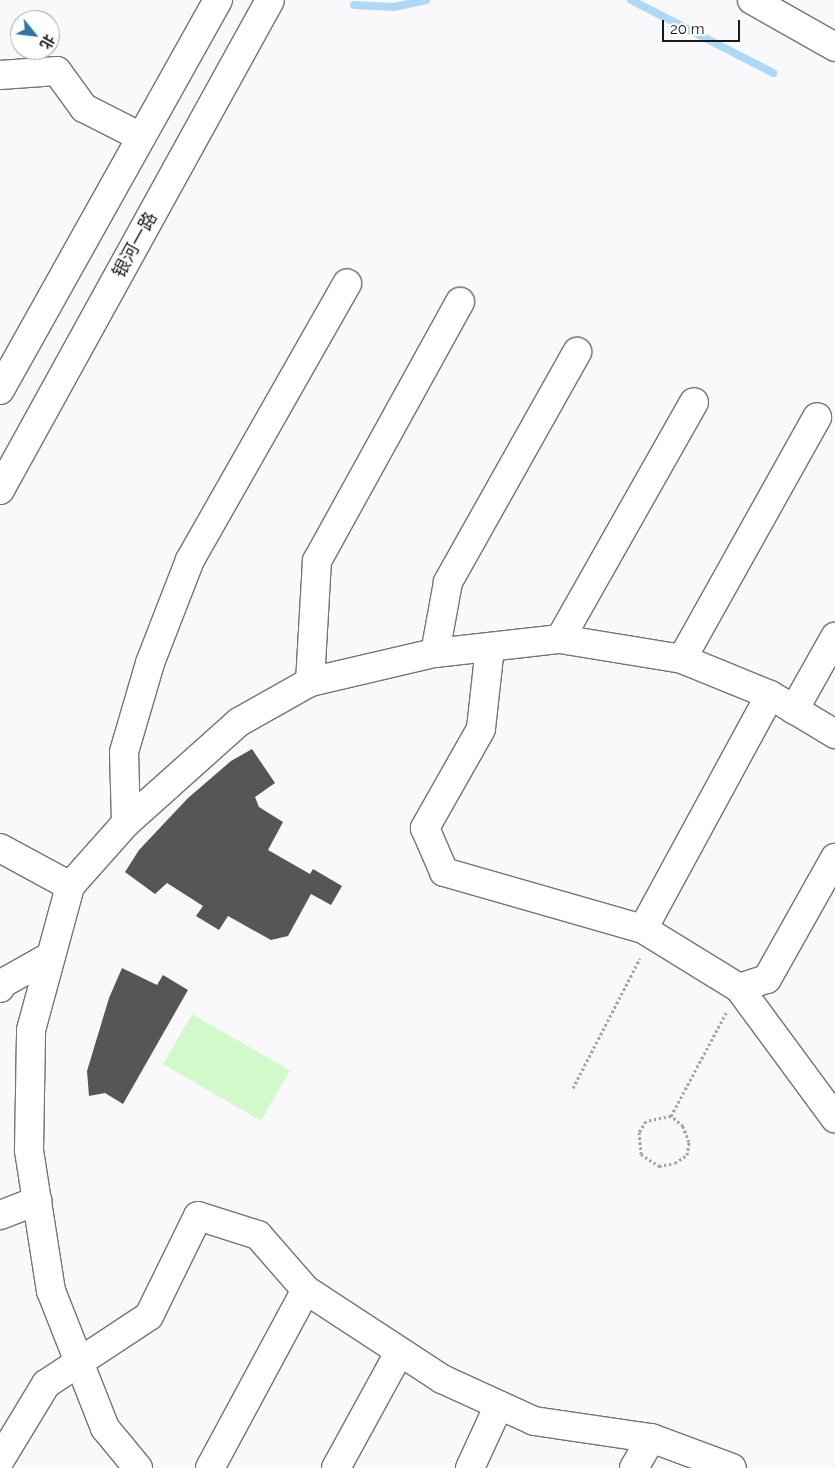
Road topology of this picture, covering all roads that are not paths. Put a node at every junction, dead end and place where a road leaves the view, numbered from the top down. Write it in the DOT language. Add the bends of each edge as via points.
graph roads {
  1 [pos="218,0"];
  2 [pos="270,0"];
  3 [pos="752,0"];
  4 [pos="835,46"];
  5 [pos="0,75"];
  6 [pos="141,137"];
  7 [pos="347,284"];
  8 [pos="460,302"];
  9 [pos="577,352"];
  10 [pos="0,390"];
  11 [pos="694,402"];
  12 [pos="817,416"];
  13 [pos="0,490"];
  14 [pos="835,637"];
  15 [pos="560,639"];
  16 [pos="490,647"];
  17 [pos="435,653"];
  18 [pos="682,659"];
  19 [pos="310,682"];
  20 [pos="770,695"];
  21 [pos="794,710"];
  22 [pos="835,734"];
  23 [pos="126,823"];
  24 [pos="0,848"];
  25 [pos="835,858"];
  26 [pos="70,886"];
  27 [pos="647,932"];
  28 [pos="51,956"];
  29 [pos="0,988"];
  30 [pos="739,988"];
  31 [pos="835,1118"];
  32 [pos="37,1201"];
  33 [pos="0,1215"];
  34 [pos="306,1290"];
  35 [pos="400,1353"];
  36 [pos="78,1361"];
  37 [pos="498,1405"];
  38 [pos="651,1438"];
  39 [pos="0,1460"];
  40 [pos="138,1468"];
  41 [pos="210,1468"];
  42 [pos="336,1468"];
  43 [pos="470,1468"];
  44 [pos="634,1468"];
  45 [pos="732,1468"];
  1 -- 6 [label="street"];
  2 -- 13 [label="street, 银河一路"];
  3 -- 4 [label="street"];
  5 -- 6 [label="street" via="57,71 84,108"];
  6 -- 10 [label="street"];
  7 -- 23 [label="street" via="190,560 150,663 124,752"];
  8 -- 19 [label="street" via="317,562"];
  9 -- 17 [label="street" via="448,582"];
  11 -- 15 [label="street"];
  12 -- 18 [label="street"];
  14 -- 21 [label="street"];
  15 -- 16 [label="street"];
  15 -- 18 [label="street"];
  16 -- 17 [label="street"];
  16 -- 27 [label="street" via="481,729 425,828 444,872"];
  17 -- 19 [label="street"];
  18 -- 20 [label="street"];
  19 -- 23 [label="street" via="239,722"];
  20 -- 21 [label="street"];
  20 -- 27 [label="street"];
  21 -- 22 [label="street"];
  23 -- 26 [label="street"];
  24 -- 26 [label="street"];
  25 -- 30 [label="street" via="767,979"];
  26 -- 28 [label="street"];
  27 -- 30 [label="street"];
  28 -- 29 [label="street" via="3,983"];
  28 -- 32 [label="street" via="31,1030 29,1150"];
  30 -- 31 [label="street"];
  32 -- 33 [label="street"];
  32 -- 36 [label="street" via="51,1291"];
  34 -- 35 [label="street"];
  34 -- 36 [label="street" via="258,1235 198,1216 149,1316"];
  34 -- 41 [label="street"];
  35 -- 37 [label="street" via="442,1379"];
  35 -- 42 [label="street"];
  36 -- 39 [label="street" via="46,1384"];
  36 -- 40 [label="street" via="105,1428"];
  37 -- 38 [label="street" via="534,1421"];
  37 -- 43 [label="street"];
  38 -- 44 [label="street"];
  38 -- 45 [label="street"];
}
